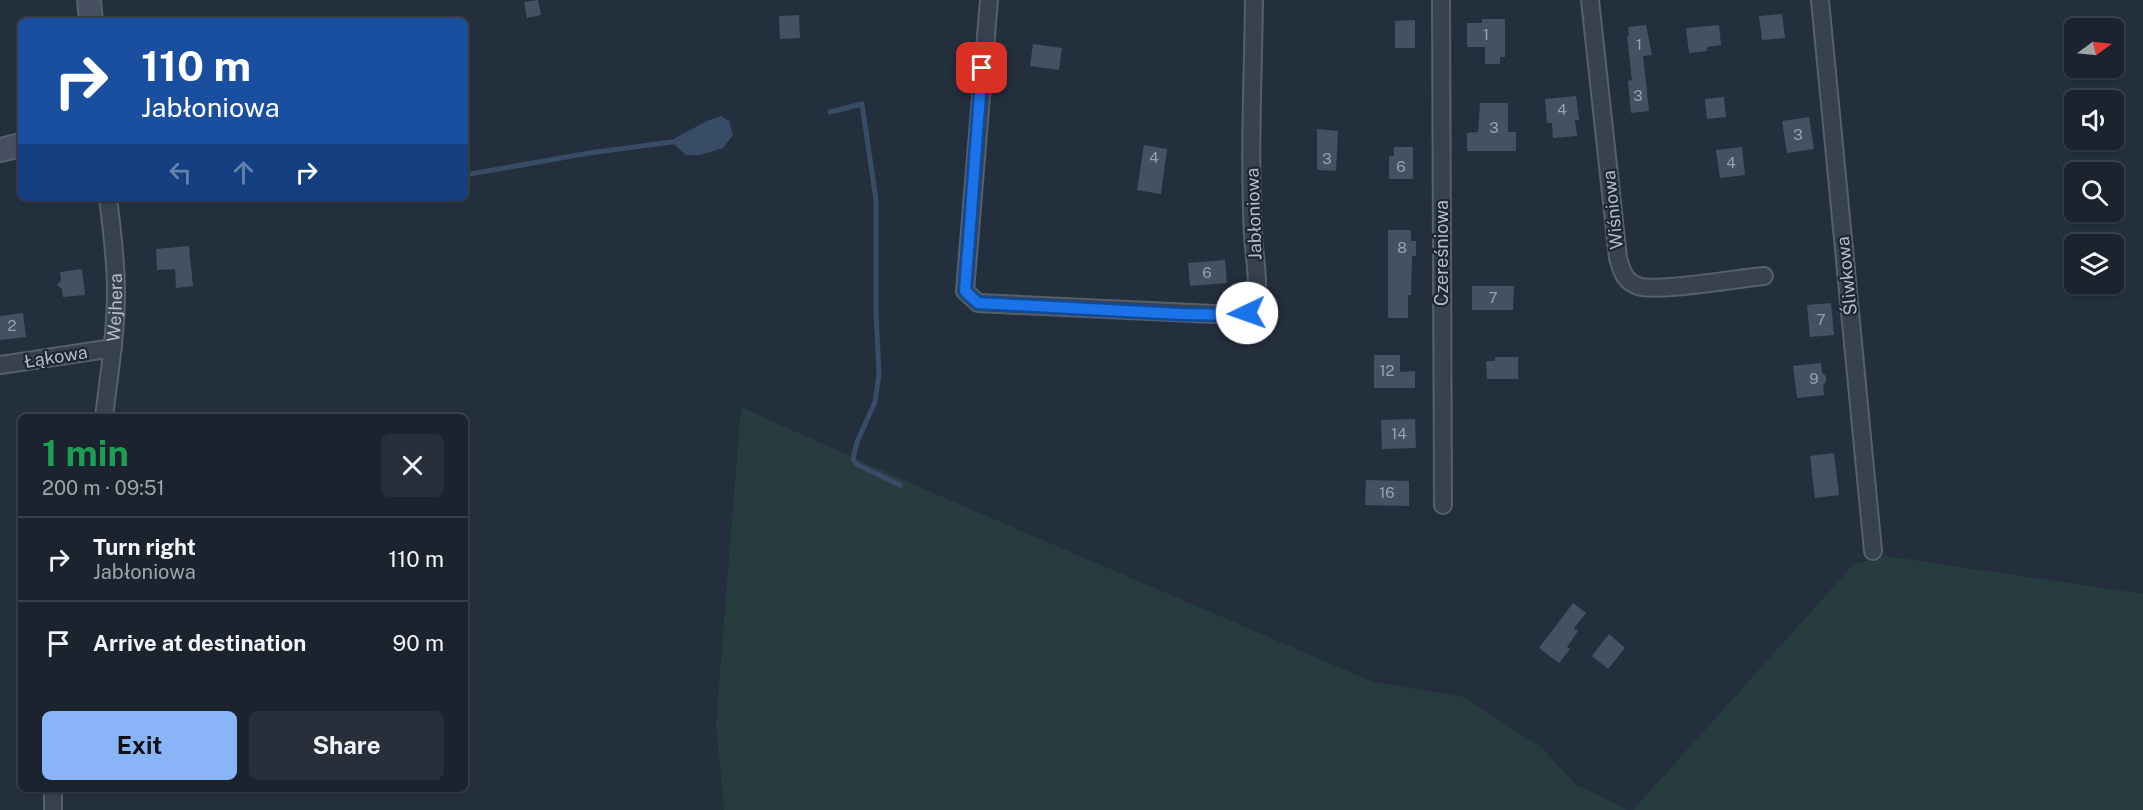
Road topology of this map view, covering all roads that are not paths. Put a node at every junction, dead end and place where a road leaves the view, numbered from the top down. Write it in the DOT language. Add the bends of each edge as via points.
graph roads {
  1 [pos="89,0"];
  2 [pos="989,0"];
  3 [pos="1254,0"];
  4 [pos="1441,0"];
  5 [pos="1590,0"];
  6 [pos="1820,0"];
  7 [pos="91,18"];
  8 [pos="18,146"];
  9 [pos="0,150"];
  10 [pos="108,201"];
  11 [pos="1764,276"];
  12 [pos="113,348"];
  13 [pos="0,365"];
  14 [pos="104,414"];
  15 [pos="1443,506"];
  16 [pos="1873,551"];
  17 [pos="53,792"];
  18 [pos="53,810"];
  1 -- 7 [label="street"];
  2 -- 3 [label="street, Jabłoniowa" via="965,291 978,303 1235,315 1252,309 1256,294 1251,204"];
  4 -- 15 [label="street, Czereśniowa"];
  5 -- 11 [label="street, Wiśniowa" via="1623,275 1640,287 1658,288"];
  6 -- 16 [label="street, Śliwkowa"];
  8 -- 9 [label="street"];
  10 -- 12 [label="street, Wejhera" via="116,291"];
  12 -- 13 [label="street, Łąkowa"];
  12 -- 14 [label="street, Wejhera"];
  17 -- 18 [label="street"];
}
